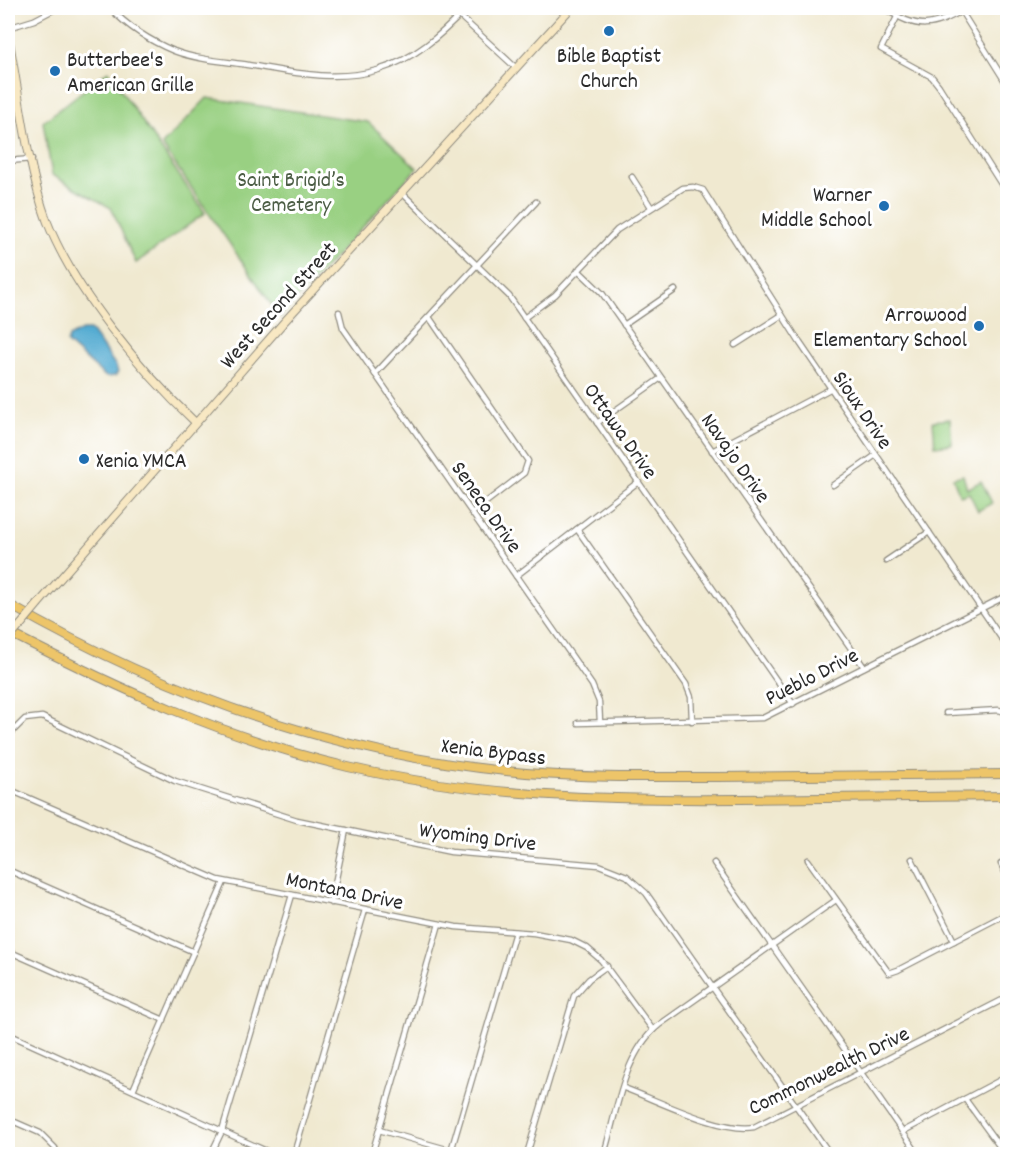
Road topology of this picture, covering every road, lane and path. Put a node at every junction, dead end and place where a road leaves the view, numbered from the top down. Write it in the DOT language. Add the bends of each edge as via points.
graph roads {
  1 [pos="57,8"];
  2 [pos="110,8"];
  3 [pos="451,8"];
  4 [pos="467,8"];
  5 [pos="571,8"];
  6 [pos="884,8"];
  7 [pos="889,8"];
  8 [pos="967,8"];
  9 [pos="961,11"];
  10 [pos="459,16"];
  11 [pos="897,17"];
  12 [pos="8,28"];
  13 [pos="8,34"];
  14 [pos="515,68"];
  15 [pos="1008,86"];
  16 [pos="32,159"];
  17 [pos="8,161"];
  18 [pos="632,177"];
  19 [pos="402,193"];
  20 [pos="1008,195"];
  21 [pos="536,202"];
  22 [pos="651,207"];
  23 [pos="478,265"];
  24 [pos="579,270"];
  25 [pos="675,290"];
  26 [pos="339,312"];
  27 [pos="782,315"];
  28 [pos="429,317"];
  29 [pos="524,318"];
  30 [pos="624,325"];
  31 [pos="735,345"];
  32 [pos="375,374"];
  33 [pos="661,378"];
  34 [pos="831,389"];
  35 [pos="195,422"];
  36 [pos="597,423"];
  37 [pos="712,451"];
  38 [pos="876,455"];
  39 [pos="638,482"];
  40 [pos="833,485"];
  41 [pos="472,513"];
  42 [pos="577,529"];
  43 [pos="929,532"];
  44 [pos="886,561"];
  45 [pos="516,576"];
  46 [pos="1008,595"];
  47 [pos="8,604"];
  48 [pos="982,609"];
  49 [pos="8,632"];
  50 [pos="8,640"];
  51 [pos="1008,648"];
  52 [pos="864,667"];
  53 [pos="793,704"];
  54 [pos="946,713"];
  55 [pos="1008,713"];
  56 [pos="692,721"];
  57 [pos="600,722"];
  58 [pos="578,723"];
  59 [pos="8,736"];
  60 [pos="1008,769"];
  61 [pos="1008,774"];
  62 [pos="855,775"];
  63 [pos="8,789"];
  64 [pos="1008,798"];
  65 [pos="345,830"];
  66 [pos="912,859"];
  67 [pos="808,860"];
  68 [pos="714,863"];
  69 [pos="1001,864"];
  70 [pos="8,870"];
  71 [pos="1008,878"];
  72 [pos="224,882"];
  73 [pos="292,895"];
  74 [pos="836,900"];
  75 [pos="331,903"];
  76 [pos="365,910"];
  77 [pos="1008,913"];
  78 [pos="439,924"];
  79 [pos="515,932"];
  80 [pos="954,941"];
  81 [pos="773,945"];
  82 [pos="8,951"];
  83 [pos="194,952"];
  84 [pos="607,966"];
  85 [pos="712,987"];
  86 [pos="1008,997"];
  87 [pos="164,1020"];
  88 [pos="653,1030"];
  89 [pos="8,1034"];
  90 [pos="861,1074"];
  91 [pos="1008,1077"];
  92 [pos="624,1088"];
  93 [pos="133,1090"];
  94 [pos="965,1099"];
  95 [pos="796,1106"];
  96 [pos="8,1119"];
  97 [pos="379,1130"];
  98 [pos="222,1131"];
  99 [pos="902,1132"];
  100 [pos="55,1148"];
  101 [pos="451,1150"];
  102 [pos="211,1155"];
  103 [pos="273,1155"];
  104 [pos="294,1155"];
  105 [pos="372,1155"];
  106 [pos="464,1155"];
  107 [pos="527,1155"];
  108 [pos="604,1155"];
  109 [pos="830,1155"];
  110 [pos="918,1155"];
  111 [pos="1005,1155"];
  1 -- 12 [label="street"];
  2 -- 10 [label="street" via="138,32 176,51 337,76 377,70 402,61 434,40"];
  3 -- 10 [label="street"];
  4 -- 10 [label="street"];
  5 -- 14 [label="main road, West Second Street"];
  6 -- 11 [label="street"];
  7 -- 11 [label="street"];
  8 -- 9 [label="street"];
  9 -- 11 [label="street" via="940,22 918,25"];
  9 -- 15 [label="street"];
  10 -- 14 [label="street"];
  11 -- 20 [label="street" via="881,49 932,77"];
  13 -- 16 [label="main road"];
  14 -- 19 [label="main road, West Second Street"];
  16 -- 17 [label="street"];
  16 -- 35 [label="main road" via="47,221 71,268 146,374"];
  18 -- 22 [label="street"];
  19 -- 23 [label="street, Ottawa Drive"];
  19 -- 35 [label="main road, West Second Street"];
  21 -- 23 [label="street"];
  22 -- 24 [label="street" via="617,230"];
  22 -- 27 [label="street, Sioux Drive" via="683,188 697,187 706,192"];
  23 -- 28 [label="street"];
  23 -- 29 [label="street, Ottawa Drive" via="505,291"];
  24 -- 29 [label="street" via="550,300"];
  24 -- 30 [label="street, Navajo Drive" via="602,293"];
  25 -- 30 [label="street"];
  26 -- 32 [label="street, Seneca Drive" via="343,328"];
  27 -- 31 [label="street"];
  27 -- 34 [label="street, Sioux Drive"];
  28 -- 32 [label="street"];
  28 -- 41 [label="street" via="528,461 524,473"];
  29 -- 36 [label="street, Ottawa Drive"];
  30 -- 33 [label="street, Navajo Drive"];
  32 -- 41 [label="street, Seneca Drive"];
  33 -- 36 [label="street"];
  33 -- 37 [label="street, Navajo Drive"];
  34 -- 37 [label="street"];
  34 -- 38 [label="street, Sioux Drive"];
  35 -- 50 [label="main road, West Second Street, bridge"];
  36 -- 39 [label="street, Ottawa Drive"];
  37 -- 52 [label="street, Navajo Drive"];
  38 -- 40 [label="street"];
  38 -- 43 [label="street, Sioux Drive"];
  39 -- 42 [label="street"];
  39 -- 53 [label="street, Ottawa Drive"];
  41 -- 45 [label="street, Seneca Drive"];
  42 -- 45 [label="street"];
  42 -- 56 [label="street" via="686,684"];
  43 -- 44 [label="street"];
  43 -- 48 [label="street, Sioux Drive"];
  45 -- 57 [label="street, Seneca Drive" via="592,686 599,702"];
  46 -- 48 [label="street, Pueblo Drive"];
  47 -- 62 [label="highway, Xenia Bypass" via="99,654 174,688 279,725 379,751 452,764 557,775"];
  48 -- 51 [label="street, Sioux Drive"];
  48 -- 52 [label="street, Pueblo Drive"];
  49 -- 64 [label="highway, Xenia Bypass" via="131,694 203,723 321,760 423,782 495,792 610,800"];
  52 -- 53 [label="street, Pueblo Drive"];
  53 -- 56 [label="street, Pueblo Drive" via="750,720"];
  54 -- 55 [label="street"];
  56 -- 57 [label="street, Pueblo Drive"];
  57 -- 58 [label="street, Pueblo Drive"];
  59 -- 65 [label="street, Wyoming Drive" via="25,718 42,717 186,785 297,820"];
  60 -- 62 [label="highway"];
  61 -- 62 [label="highway, Xenia Bypass"];
  63 -- 72 [label="street, Montana Drive"];
  65 -- 75 [label="street"];
  65 -- 85 [label="street, Wyoming Drive" via="451,852 599,865 620,872 646,893"];
  66 -- 80 [label="street"];
  67 -- 74 [label="street"];
  68 -- 81 [label="street"];
  69 -- 71 [label="street"];
  70 -- 83 [label="street"];
  72 -- 73 [label="street, Montana Drive"];
  72 -- 83 [label="street"];
  73 -- 75 [label="street, Montana Drive"];
  73 -- 98 [label="street"];
  74 -- 80 [label="street" via="889,973"];
  74 -- 81 [label="street"];
  75 -- 76 [label="street, Montana Drive"];
  76 -- 78 [label="street, Montana Drive"];
  76 -- 104 [label="street"];
  77 -- 80 [label="street"];
  78 -- 79 [label="street, Montana Drive"];
  78 -- 97 [label="street"];
  79 -- 84 [label="street, Montana Drive" via="571,940"];
  79 -- 101 [label="street"];
  81 -- 85 [label="street"];
  81 -- 90 [label="street"];
  82 -- 87 [label="street"];
  83 -- 87 [label="street"];
  84 -- 88 [label="street, Montana Drive"];
  84 -- 107 [label="street" via="574,996"];
  85 -- 88 [label="street"];
  85 -- 95 [label="street, Wyoming Drive"];
  86 -- 90 [label="street, Commonwealth Drive"];
  87 -- 93 [label="street"];
  88 -- 92 [label="street" via="636,1051"];
  89 -- 93 [label="street"];
  90 -- 95 [label="street, Commonwealth Drive"];
  90 -- 99 [label="street"];
  91 -- 94 [label="street"];
  92 -- 95 [label="street, Commonwealth Drive" via="737,1128 760,1125"];
  92 -- 108 [label="street"];
  93 -- 98 [label="street"];
  94 -- 99 [label="street"];
  94 -- 111 [label="street"];
  95 -- 109 [label="street, Wyoming Drive"];
  96 -- 100 [label="street" via="40,1133"];
  97 -- 101 [label="street"];
  97 -- 105 [label="street"];
  98 -- 102 [label="street"];
  98 -- 103 [label="street"];
  99 -- 110 [label="street"];
  101 -- 106 [label="street"];
}
